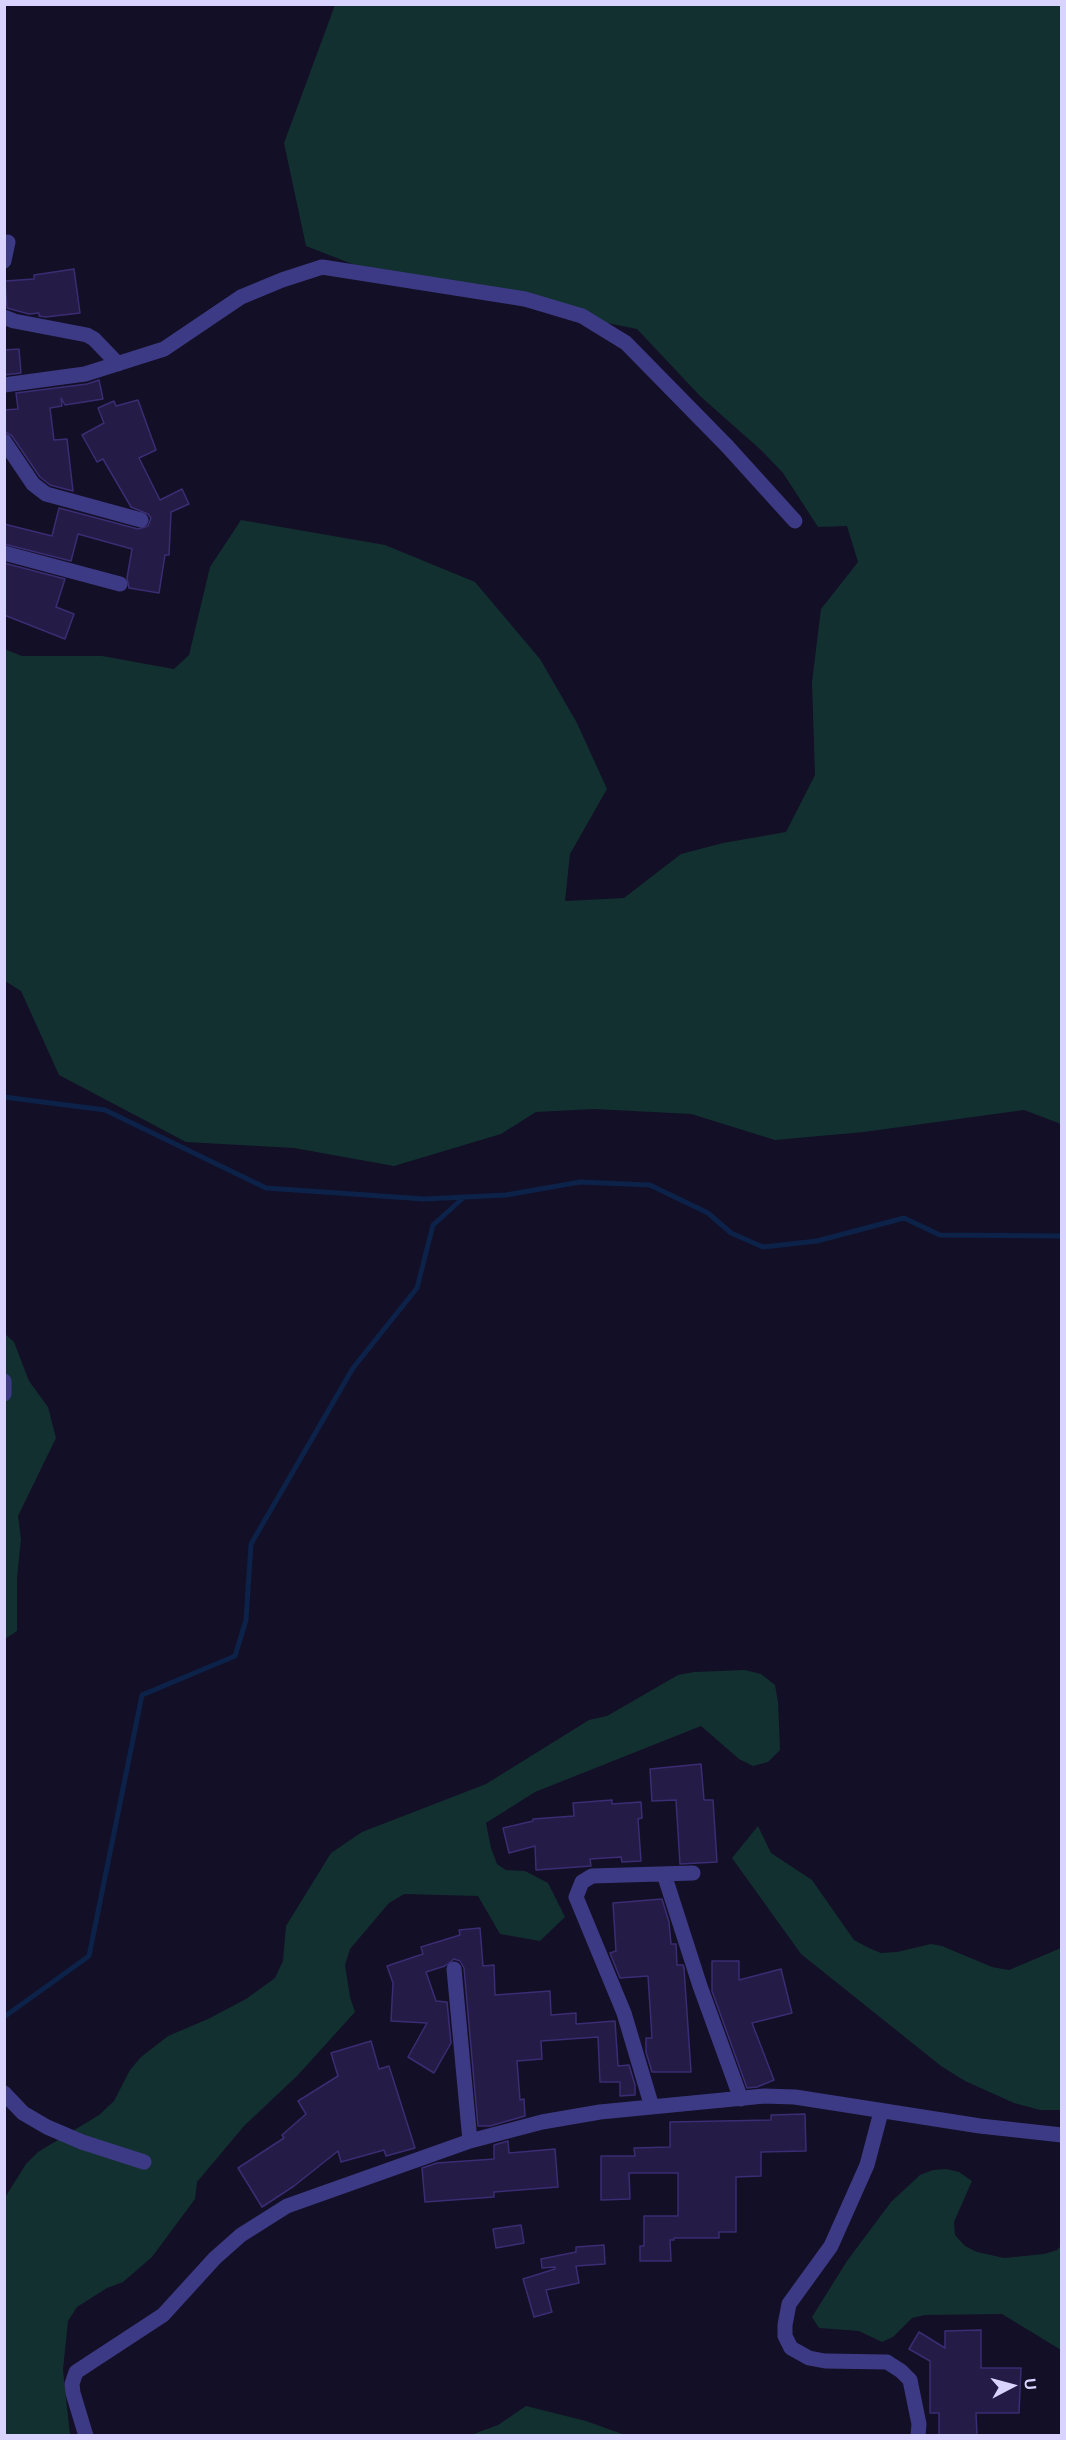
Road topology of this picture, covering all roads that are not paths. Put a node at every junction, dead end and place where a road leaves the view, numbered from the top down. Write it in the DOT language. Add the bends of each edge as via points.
graph roads {
  1 [pos="8,242"];
  2 [pos="4,261"];
  3 [pos="4,317"];
  4 [pos="118,363"];
  5 [pos="4,385"];
  6 [pos="4,441"];
  7 [pos="141,520"];
  8 [pos="795,521"];
  9 [pos="4,553"];
  10 [pos="120,584"];
  11 [pos="4,1381"];
  12 [pos="4,1394"];
  13 [pos="693,1873"];
  14 [pos="664,1874"];
  15 [pos="454,1969"];
  16 [pos="4,2093"];
  17 [pos="741,2098"];
  18 [pos="652,2107"];
  19 [pos="881,2112"];
  20 [pos="1062,2135"];
  21 [pos="470,2141"];
  22 [pos="144,2162"];
  23 [pos="86,2436"];
  24 [pos="918,2436"];
  1 -- 2 [label="street"];
  3 -- 4 [label="street" via="87,335"];
  4 -- 5 [label="street" via="66,378"];
  4 -- 8 [label="street" via="164,349 241,297 322,267 525,299 582,316 626,343"];
  6 -- 7 [label="street" via="33,484 46,495"];
  9 -- 10 [label="street"];
  11 -- 12 [label="street"];
  13 -- 14 [label="street"];
  14 -- 17 [label="street"];
  14 -- 18 [label="street" via="592,1876 582,1882 576,1897 624,2013"];
  15 -- 21 [label="street"];
  16 -- 22 [label="street" via="23,2113 47,2127"];
  17 -- 18 [label="street"];
  17 -- 19 [label="street" via="795,2097"];
  18 -- 21 [label="street" via="542,2122"];
  19 -- 20 [label="street"];
  19 -- 24 [label="street" via="867,2165 831,2246 789,2304 785,2336 791,2348 808,2358 887,2362 901,2371 910,2380"];
  21 -- 23 [label="street" via="287,2206 242,2235 215,2258 164,2315 76,2372 73,2393"];
}
